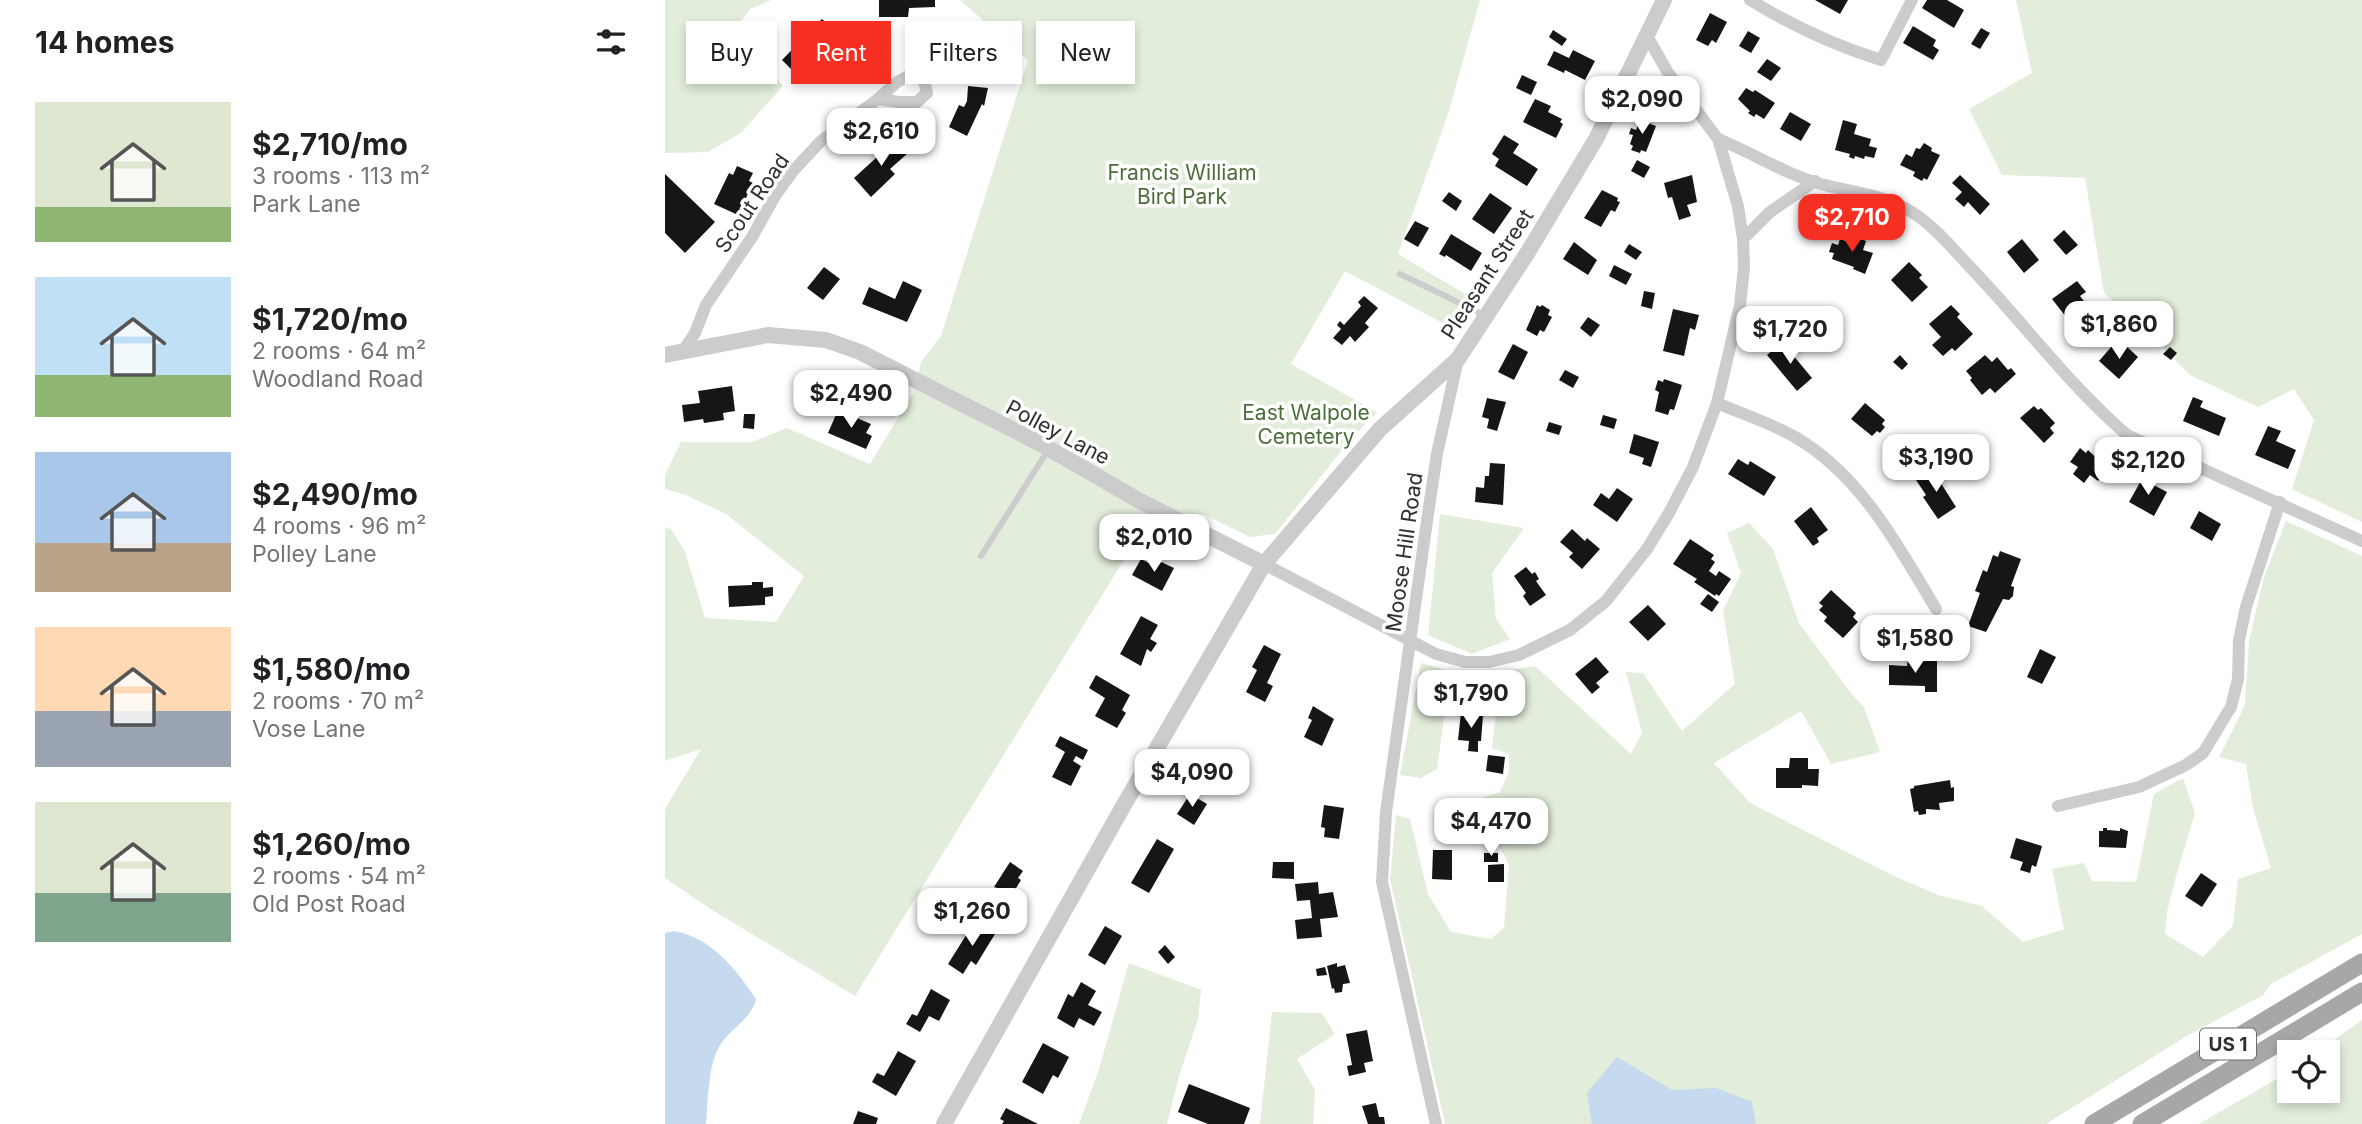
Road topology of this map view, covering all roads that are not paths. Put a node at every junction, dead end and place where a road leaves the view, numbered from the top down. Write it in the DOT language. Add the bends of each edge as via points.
graph roads {
  1 [pos="1664,0"];
  2 [pos="1750,0"];
  3 [pos="1912,0"];
  4 [pos="1647,36"];
  5 [pos="878,99"];
  6 [pos="1718,139"];
  7 [pos="1815,181"];
  8 [pos="1743,239"];
  9 [pos="1400,274"];
  10 [pos="1486,316"];
  11 [pos="683,351"];
  12 [pos="665,355"];
  13 [pos="1458,359"];
  14 [pos="1717,403"];
  15 [pos="1049,449"];
  16 [pos="2280,502"];
  17 [pos="2362,541"];
  18 [pos="981,556"];
  19 [pos="1264,564"];
  20 [pos="1936,609"];
  21 [pos="1412,642"];
  22 [pos="2058,806"];
  23 [pos="2362,963"];
  24 [pos="2362,992"];
  25 [pos="944,1124"];
  26 [pos="1436,1124"];
  27 [pos="2094,1124"];
  28 [pos="2142,1124"];
  1 -- 4 [label="street, Pleasant Street"];
  2 -- 3 [label="street" via="1881,60"];
  4 -- 6 [label="street"];
  4 -- 10 [label="street, Pleasant Street" via="1596,139"];
  5 -- 11 [label="street, Scout Road" via="821,141 793,171 706,305"];
  6 -- 7 [label="street"];
  6 -- 8 [label="street, Polley Lane"];
  7 -- 8 [label="street" via="1770,212"];
  7 -- 16 [label="street" via="1910,210 1928,223 2127,435"];
  8 -- 14 [label="street, Polley Lane" via="1740,305"];
  9 -- 10 [label="lane"];
  10 -- 13 [label="street, Pleasant Street"];
  11 -- 12 [label="street, Polley Lane"];
  11 -- 15 [label="street, Polley Lane" via="768,335 826,340 860,352"];
  13 -- 19 [label="street, Pleasant Street" via="1380,429"];
  13 -- 21 [label="street, Moose Hill Road" via="1437,454"];
  14 -- 20 [label="street" via="1795,437 1830,463 1858,490"];
  14 -- 21 [label="street, Polley Lane" via="1693,467 1647,549 1606,601 1570,630 1519,655 1489,662 1465,662"];
  15 -- 18 [label="lane"];
  15 -- 19 [label="street, Polley Lane"];
  16 -- 17 [label="street"];
  16 -- 22 [label="street" via="2246,607 2231,707 2203,753 2140,787"];
  19 -- 21 [label="street, Polley Lane"];
  19 -- 25 [label="street, Pleasant Street"];
  21 -- 26 [label="street, Moose Hill Road" via="1386,812 1382,882"];
  23 -- 27 [label="main road, US 1"];
  24 -- 28 [label="main road, US 1"];
}
